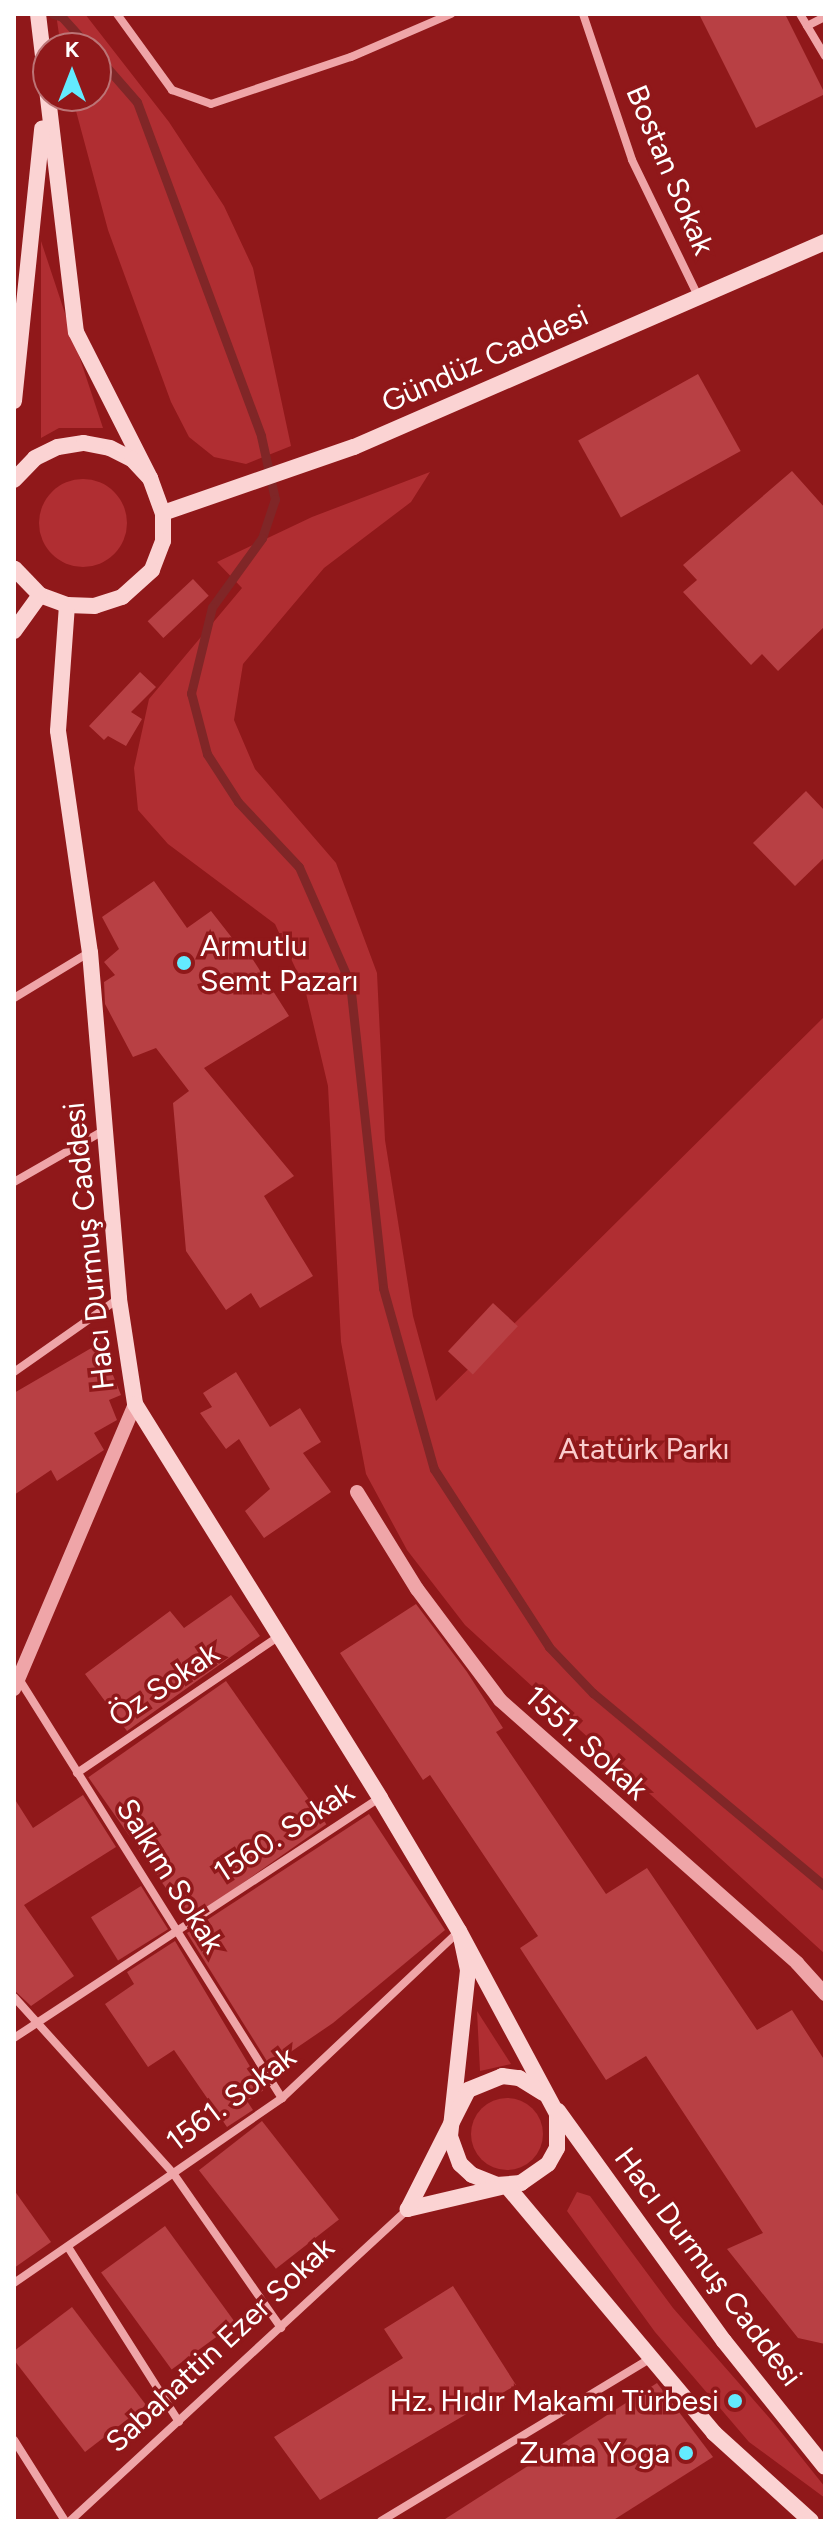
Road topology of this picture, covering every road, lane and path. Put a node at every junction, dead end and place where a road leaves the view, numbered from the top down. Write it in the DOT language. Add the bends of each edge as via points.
graph roads {
  1 [pos="117,14"];
  2 [pos="451,14"];
  3 [pos="583,14"];
  4 [pos="800,14"];
  5 [pos="825,17"];
  6 [pos="807,26"];
  7 [pos="825,56"];
  8 [pos="44,112"];
  9 [pos="47,112"];
  10 [pos="825,242"];
  11 [pos="700,299"];
  12 [pos="14,401"];
  13 [pos="150,478"];
  14 [pos="14,480"];
  15 [pos="163,513"];
  16 [pos="14,568"];
  17 [pos="40,595"];
  18 [pos="67,605"];
  19 [pos="14,631"];
  20 [pos="90,952"];
  21 [pos="14,998"];
  22 [pos="103,1131"];
  23 [pos="14,1182"];
  24 [pos="119,1299"];
  25 [pos="14,1372"];
  26 [pos="135,1404"];
  27 [pos="357,1492"];
  28 [pos="278,1637"];
  29 [pos="16,1684"];
  30 [pos="77,1773"];
  31 [pos="380,1798"];
  32 [pos="176,1930"];
  33 [pos="460,1933"];
  34 [pos="825,1994"];
  35 [pos="14,1997"];
  36 [pos="37,2023"];
  37 [pos="14,2038"];
  38 [pos="282,2098"];
  39 [pos="548,2098"];
  40 [pos="452,2113"];
  41 [pos="173,2173"];
  42 [pos="506,2185"];
  43 [pos="408,2209"];
  44 [pos="68,2247"];
  45 [pos="14,2283"];
  46 [pos="281,2328"];
  47 [pos="652,2357"];
  48 [pos="179,2422"];
  49 [pos="14,2440"];
  50 [pos="825,2467"];
  51 [pos="68,2521"];
  52 [pos="381,2521"];
  53 [pos="811,2521"];
  1 -- 2 [label="street" via="172,90 211,104 351,57"];
  3 -- 11 [label="street, Bostan Sokak" via="632,160"];
  4 -- 6 [label="street"];
  5 -- 6 [label="street"];
  6 -- 7 [label="street"];
  8 -- 12 [label="main road"];
  9 -- 13 [label="main road" via="76,332"];
  10 -- 11 [label="main road, Gündüz Caddesi"];
  11 -- 15 [label="main road, Gündüz Caddesi" via="512,374 354,447"];
  13 -- 14 [label="main road" via="132,459 84,443 35,458"];
  13 -- 15 [label="main road"];
  15 -- 18 [label="main road" via="163,541 152,570 122,597 95,606"];
  16 -- 17 [label="main road"];
  17 -- 18 [label="main road"];
  17 -- 19 [label="main road"];
  18 -- 20 [label="main road, Hacı Durmuş Caddesi" via="58,731"];
  20 -- 21 [label="street"];
  20 -- 22 [label="main road, Hacı Durmuş Caddesi"];
  22 -- 23 [label="street"];
  22 -- 24 [label="main road, Hacı Durmuş Caddesi"];
  24 -- 25 [label="street"];
  24 -- 26 [label="main road, Hacı Durmuş Caddesi"];
  26 -- 28 [label="main road, Hacı Durmuş Caddesi"];
  26 -- 29 [label="street"];
  27 -- 34 [label="street, 1551. Sokak" via="417,1589 500,1700 797,1963"];
  28 -- 30 [label="street, Öz Sokak"];
  28 -- 31 [label="main road, Hacı Durmuş Caddesi"];
  29 -- 30 [label="street, Salkım Sokak"];
  30 -- 32 [label="street, Salkım Sokak"];
  31 -- 32 [label="street, 1560. Sokak" via="293,1860"];
  31 -- 33 [label="main road, Hacı Durmuş Caddesi"];
  32 -- 36 [label="street, 1560. Sokak"];
  32 -- 38 [label="street, Salkım Sokak"];
  33 -- 38 [label="street, 1561. Sokak"];
  33 -- 39 [label="main road, Hacı Durmuş Caddesi"];
  33 -- 40 [label="main road, Hacı Durmuş Caddesi" via="468,1970"];
  35 -- 36 [label="street"];
  36 -- 37 [label="street, 1560. Sokak"];
  36 -- 41 [label="street"];
  38 -- 41 [label="street, 1561. Sokak"];
  39 -- 40 [label="main road, Hacı Durmuş Caddesi" via="528,2082 502,2076 468,2090"];
  39 -- 42 [label="main road, Hacı Durmuş Caddesi" via="557,2114 557,2148 535,2176"];
  39 -- 50 [label="main road, Hacı Durmuş Caddesi" via="724,2341"];
  40 -- 42 [label="main road, Hacı Durmuş Caddesi" via="450,2136 460,2164 486,2182"];
  40 -- 43 [label="main road, Sabahattin Ezer Sokak"];
  41 -- 44 [label="street, 1561. Sokak"];
  41 -- 46 [label="street"];
  42 -- 43 [label="main road, Sabahattin Ezer Sokak"];
  42 -- 47 [label="main road, Hacı Durmuş Caddesi"];
  43 -- 46 [label="street, Sabahattin Ezer Sokak"];
  44 -- 45 [label="street, 1561. Sokak"];
  44 -- 48 [label="street"];
  46 -- 48 [label="street, Sabahattin Ezer Sokak"];
  47 -- 52 [label="street"];
  47 -- 53 [label="main road, Hacı Durmuş Caddesi" via="714,2433"];
  48 -- 51 [label="street, Sabahattin Ezer Sokak"];
  49 -- 51 [label="street"];
}
